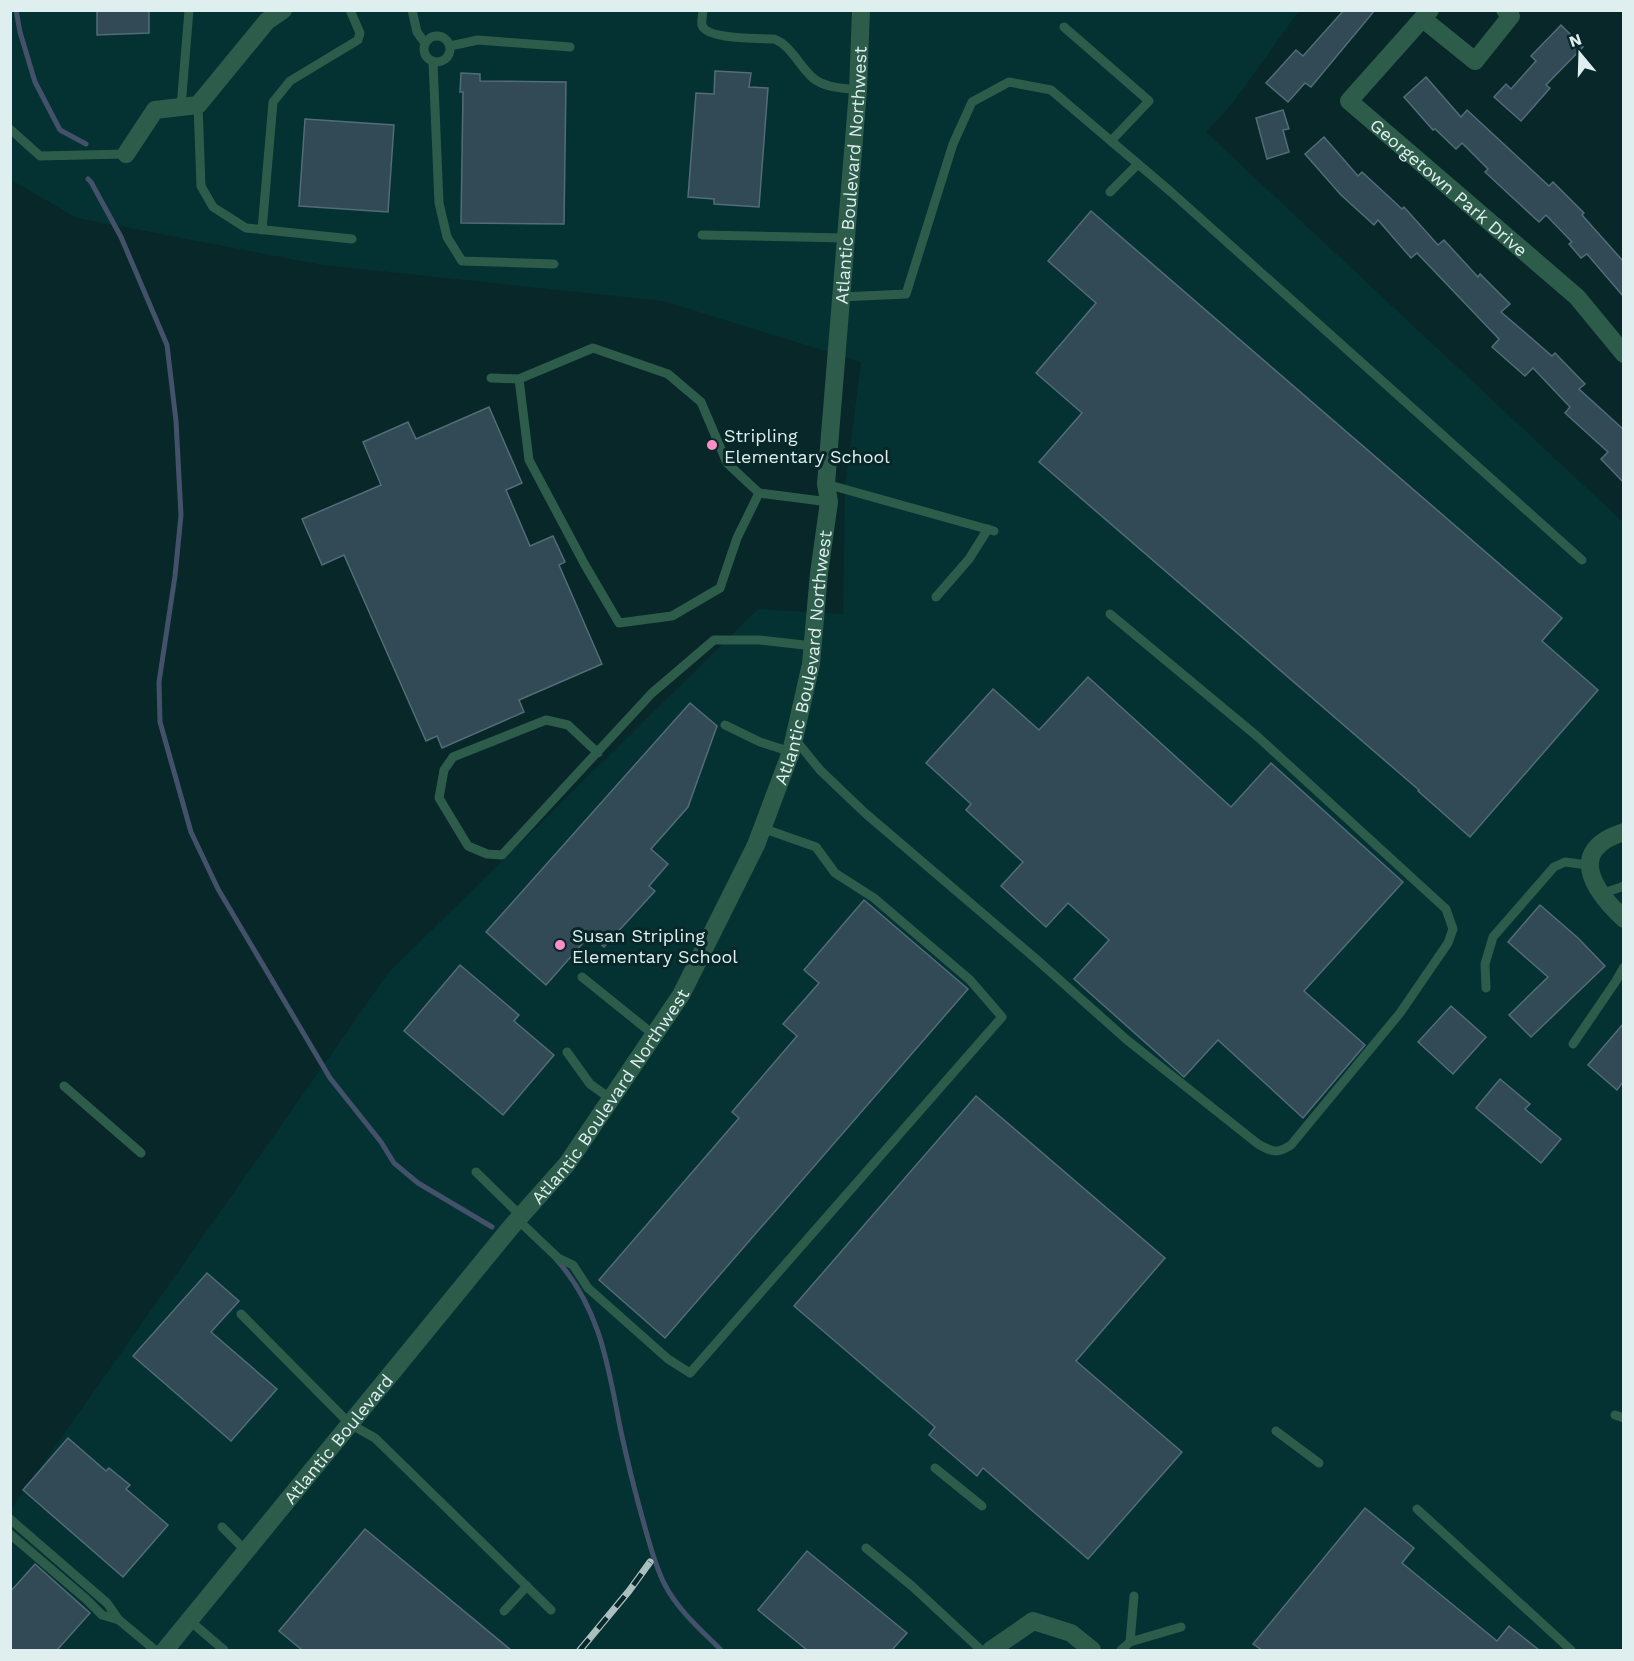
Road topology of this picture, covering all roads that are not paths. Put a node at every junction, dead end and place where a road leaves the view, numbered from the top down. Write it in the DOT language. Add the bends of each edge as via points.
graph roads {
  1 [pos="189,10"];
  2 [pos="282,10"];
  3 [pos="350,10"];
  4 [pos="412,10"];
  5 [pos="703,10"];
  6 [pos="861,10"];
  7 [pos="1505,10"];
  8 [pos="1427,15"];
  9 [pos="1064,27"];
  10 [pos="425,43"];
  11 [pos="450,46"];
  12 [pos="570,47"];
  13 [pos="433,62"];
  14 [pos="858,90"];
  15 [pos="190,106"];
  16 [pos="10,129"];
  17 [pos="1111,141"];
  18 [pos="126,154"];
  19 [pos="1138,164"];
  20 [pos="1110,192"];
  21 [pos="262,230"];
  22 [pos="702,235"];
  23 [pos="846,238"];
  24 [pos="352,239"];
  25 [pos="554,264"];
  26 [pos="842,297"];
  27 [pos="1623,354"];
  28 [pos="491,378"];
  29 [pos="519,379"];
  30 [pos="826,484"];
  31 [pos="759,493"];
  32 [pos="829,502"];
  33 [pos="1582,560"];
  34 [pos="936,597"];
  35 [pos="1110,614"];
  36 [pos="813,645"];
  37 [pos="725,725"];
  38 [pos="793,745"];
  39 [pos="598,753"];
  40 [pos="762,828"];
  41 [pos="1623,832"];
  42 [pos="1588,865"];
  43 [pos="1623,886"];
  44 [pos="1601,894"];
  45 [pos="1623,919"];
  46 [pos="1623,967"];
  47 [pos="582,977"];
  48 [pos="1486,988"];
  49 [pos="654,1035"];
  50 [pos="1573,1044"];
  51 [pos="567,1052"];
  52 [pos="64,1086"];
  53 [pos="611,1099"];
  54 [pos="141,1153"];
  55 [pos="476,1172"];
  56 [pos="516,1221"];
  57 [pos="241,1314"];
  58 [pos="350,1424"];
  59 [pos="1276,1431"];
  60 [pos="1319,1463"];
  61 [pos="935,1468"];
  62 [pos="982,1506"];
  63 [pos="1417,1509"];
  64 [pos="10,1520"];
  65 [pos="222,1527"];
  66 [pos="10,1534"];
  67 [pos="866,1548"];
  68 [pos="246,1551"];
  69 [pos="526,1586"];
  70 [pos="1134,1596"];
  71 [pos="551,1610"];
  72 [pos="504,1611"];
  73 [pos="119,1620"];
  74 [pos="189,1620"];
  75 [pos="1181,1627"];
  76 [pos="1130,1642"];
  77 [pos="155,1650"];
  78 [pos="165,1650"];
  79 [pos="224,1650"];
  80 [pos="981,1650"];
  81 [pos="991,1650"];
  82 [pos="1092,1650"];
  83 [pos="1121,1650"];
  84 [pos="1571,1650"];
  1 -- 15 [label="lane"];
  2 -- 15 [label="street" via="267,21"];
  3 -- 21 [label="lane" via="360,33 358,40 290,81 273,102"];
  4 -- 10 [label="lane" via="417,32"];
  5 -- 14 [label="lane" via="702,25 706,30 716,35 782,42 813,79"];
  6 -- 14 [label="street, Atlantic Boulevard Northwest"];
  7 -- 8 [label="street, Georgetown Park Drive" via="1511,16 1475,61"];
  8 -- 27 [label="street, Georgetown Park Drive" via="1349,102 1576,297"];
  9 -- 17 [label="lane" via="1149,101"];
  10 -- 11 [label="lane" via="439,35"];
  10 -- 13 [label="lane" via="426,56"];
  11 -- 12 [label="lane" via="478,40"];
  11 -- 13 [label="lane" via="447,57"];
  13 -- 25 [label="lane" via="439,203 454,250 462,261"];
  14 -- 23 [label="street, Atlantic Boulevard Northwest"];
  15 -- 18 [label="street" via="155,110"];
  15 -- 21 [label="lane" via="201,186 213,207 246,228"];
  16 -- 18 [label="lane" via="40,156"];
  17 -- 19 [label="lane"];
  17 -- 26 [label="lane" via="1051,90 1010,82 972,102 953,144 906,294"];
  19 -- 20 [label="lane"];
  19 -- 33 [label="lane"];
  21 -- 24 [label="lane"];
  22 -- 23 [label="lane"];
  23 -- 26 [label="street, Atlantic Boulevard Northwest"];
  26 -- 30 [label="street, Atlantic Boulevard Northwest"];
  28 -- 29 [label="lane"];
  29 -- 31 [label="lane" via="593,348 668,374 701,402 727,463"];
  29 -- 31 [label="lane" via="529,460 619,623 672,616 720,588 737,538"];
  30 -- 32 [label="street, Atlantic Boulevard Northwest"];
  30 -- 34 [label="lane" via="991,530"];
  31 -- 32 [label="lane"];
  32 -- 36 [label="street, Atlantic Boulevard Northwest"];
  35 -- 38 [label="lane" via="1258,737 1446,909 1451,918 1453,929 1448,943 1400,1013 1305,1128 1281,1151 1273,1152 1258,1144 1127,1040 865,813"];
  36 -- 38 [label="street, Atlantic Boulevard Northwest"];
  36 -- 39 [label="lane" via="714,640 652,693"];
  37 -- 38 [label="lane" via="760,742"];
  38 -- 40 [label="street, Atlantic Boulevard Northwest"];
  39 -- 39 [label="lane" via="568,725 546,720 453,757 444,770 439,798 468,846 502,855"];
  40 -- 49 [label="street, Atlantic Boulevard Northwest" via="681,995"];
  40 -- 56 [label="lane" via="816,847 835,873 874,898 970,980 1002,1017 690,1372 668,1359 588,1288 573,1264 558,1258"];
  41 -- 42 [label="street" via="1601,843 1592,852"];
  42 -- 44 [label="street"];
  42 -- 48 [label="lane" via="1565,862 1554,867 1494,937 1485,964"];
  43 -- 44 [label="lane"];
  44 -- 45 [label="street"];
  46 -- 50 [label="lane"];
  47 -- 49 [label="lane"];
  49 -- 53 [label="street, Atlantic Boulevard Northwest"];
  51 -- 53 [label="lane" via="590,1084"];
  52 -- 54 [label="lane"];
  53 -- 56 [label="street, Atlantic Boulevard Northwest" via="567,1164"];
  55 -- 56 [label="lane"];
  56 -- 58 [label="street, Atlantic Boulevard"];
  57 -- 58 [label="lane"];
  58 -- 68 [label="street, Atlantic Boulevard"];
  58 -- 69 [label="lane" via="375,1438"];
  59 -- 60 [label="lane"];
  61 -- 62 [label="lane"];
  63 -- 84 [label="lane"];
  64 -- 73 [label="lane" via="107,1603"];
  65 -- 68 [label="lane"];
  66 -- 73 [label="lane" via="102,1615"];
  67 -- 80 [label="lane"];
  68 -- 74 [label="street, Atlantic Boulevard"];
  69 -- 71 [label="lane"];
  69 -- 72 [label="lane"];
  70 -- 76 [label="lane"];
  73 -- 77 [label="lane"];
  74 -- 78 [label="street, Atlantic Boulevard"];
  74 -- 79 [label="lane"];
  75 -- 76 [label="lane"];
  76 -- 83 [label="lane"];
  81 -- 82 [label="street" via="1033,1621 1071,1633"];
}
